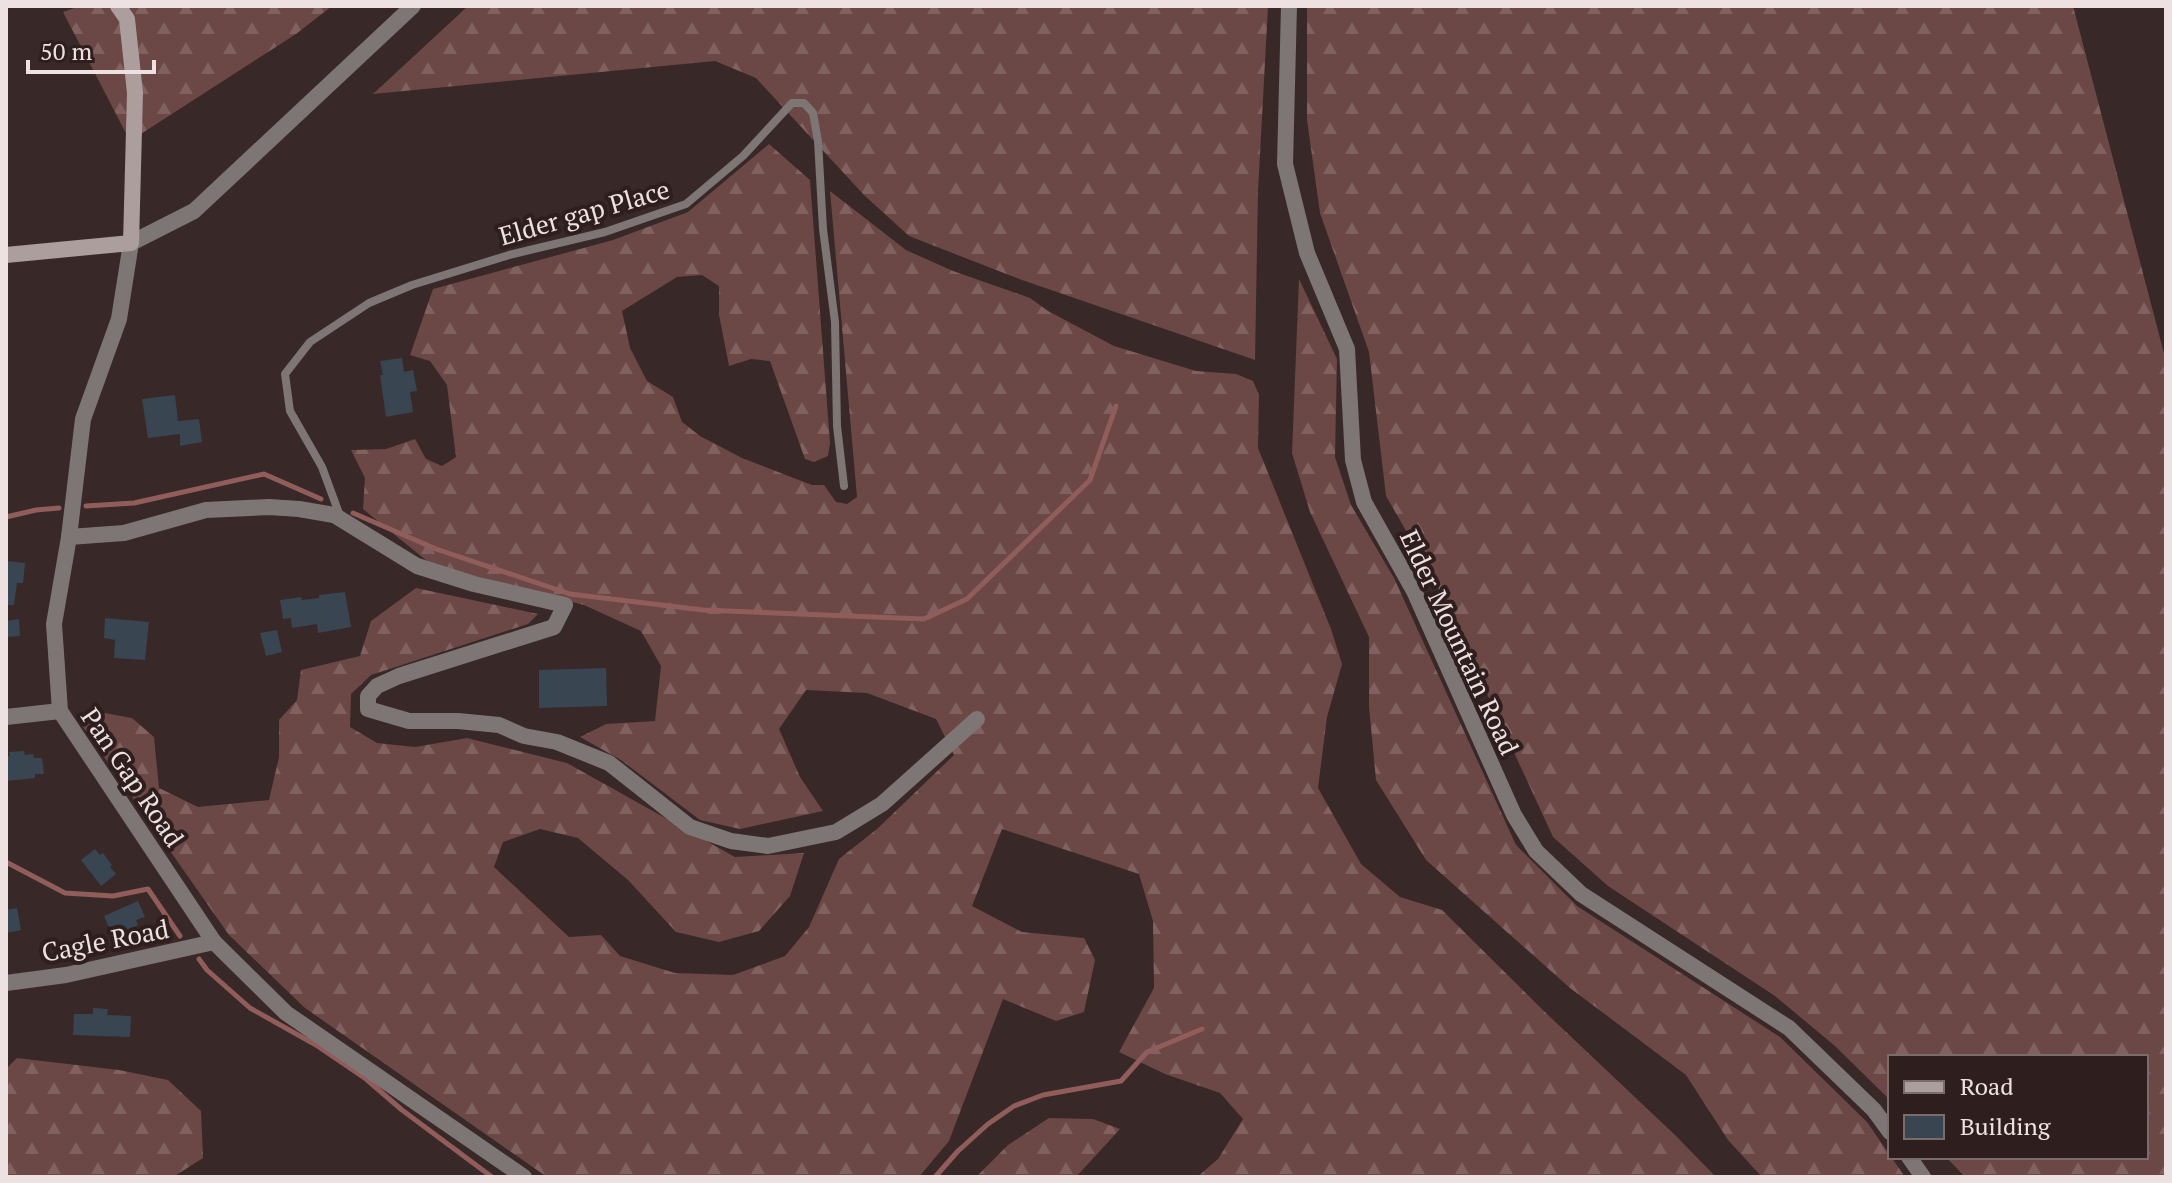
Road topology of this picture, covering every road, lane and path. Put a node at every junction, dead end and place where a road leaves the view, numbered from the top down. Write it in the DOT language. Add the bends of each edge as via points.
graph roads {
  1 [pos="118,6"];
  2 [pos="413,6"];
  3 [pos="1289,6"];
  4 [pos="131,243"];
  5 [pos="6,255"];
  6 [pos="844,486"];
  7 [pos="342,520"];
  8 [pos="69,537"];
  9 [pos="60,711"];
  10 [pos="6,717"];
  11 [pos="977,719"];
  12 [pos="214,942"];
  13 [pos="6,983"];
  14 [pos="1888,1129"];
  15 [pos="1910,1159"];
  16 [pos="524,1177"];
  17 [pos="1923,1177"];
  1 -- 4 [label="street" via="127,19 135,93"];
  2 -- 4 [label="street" via="194,211"];
  3 -- 14 [label="street, Elder Mountain Road" via="1285,164 1307,253 1347,349 1353,460 1364,502 1414,591 1514,815 1536,851 1581,894 1789,1028"];
  4 -- 5 [label="street"];
  4 -- 8 [label="street, Pan Gap Road" via="119,319 83,419"];
  6 -- 7 [label="lane, Elder gap Place" via="818,141 813,113 804,103 792,103 743,156 686,204 412,285 369,303 310,342 285,374 290,411 322,467"];
  7 -- 8 [label="street" via="299,509 206,510 124,533"];
  7 -- 11 [label="street" via="417,566 565,605 554,627 377,686 368,696 368,709 409,721 499,725 557,742 609,763 690,827 731,841 768,846 836,832 882,804"];
  8 -- 9 [label="street, Pan Gap Road" via="54,624"];
  9 -- 10 [label="street"];
  9 -- 12 [label="street, Pan Gap Road"];
  12 -- 13 [label="street, Cagle Road"];
  12 -- 16 [label="street, Pan Gap Road" via="286,1013"];
  15 -- 17 [label="street"];
}
